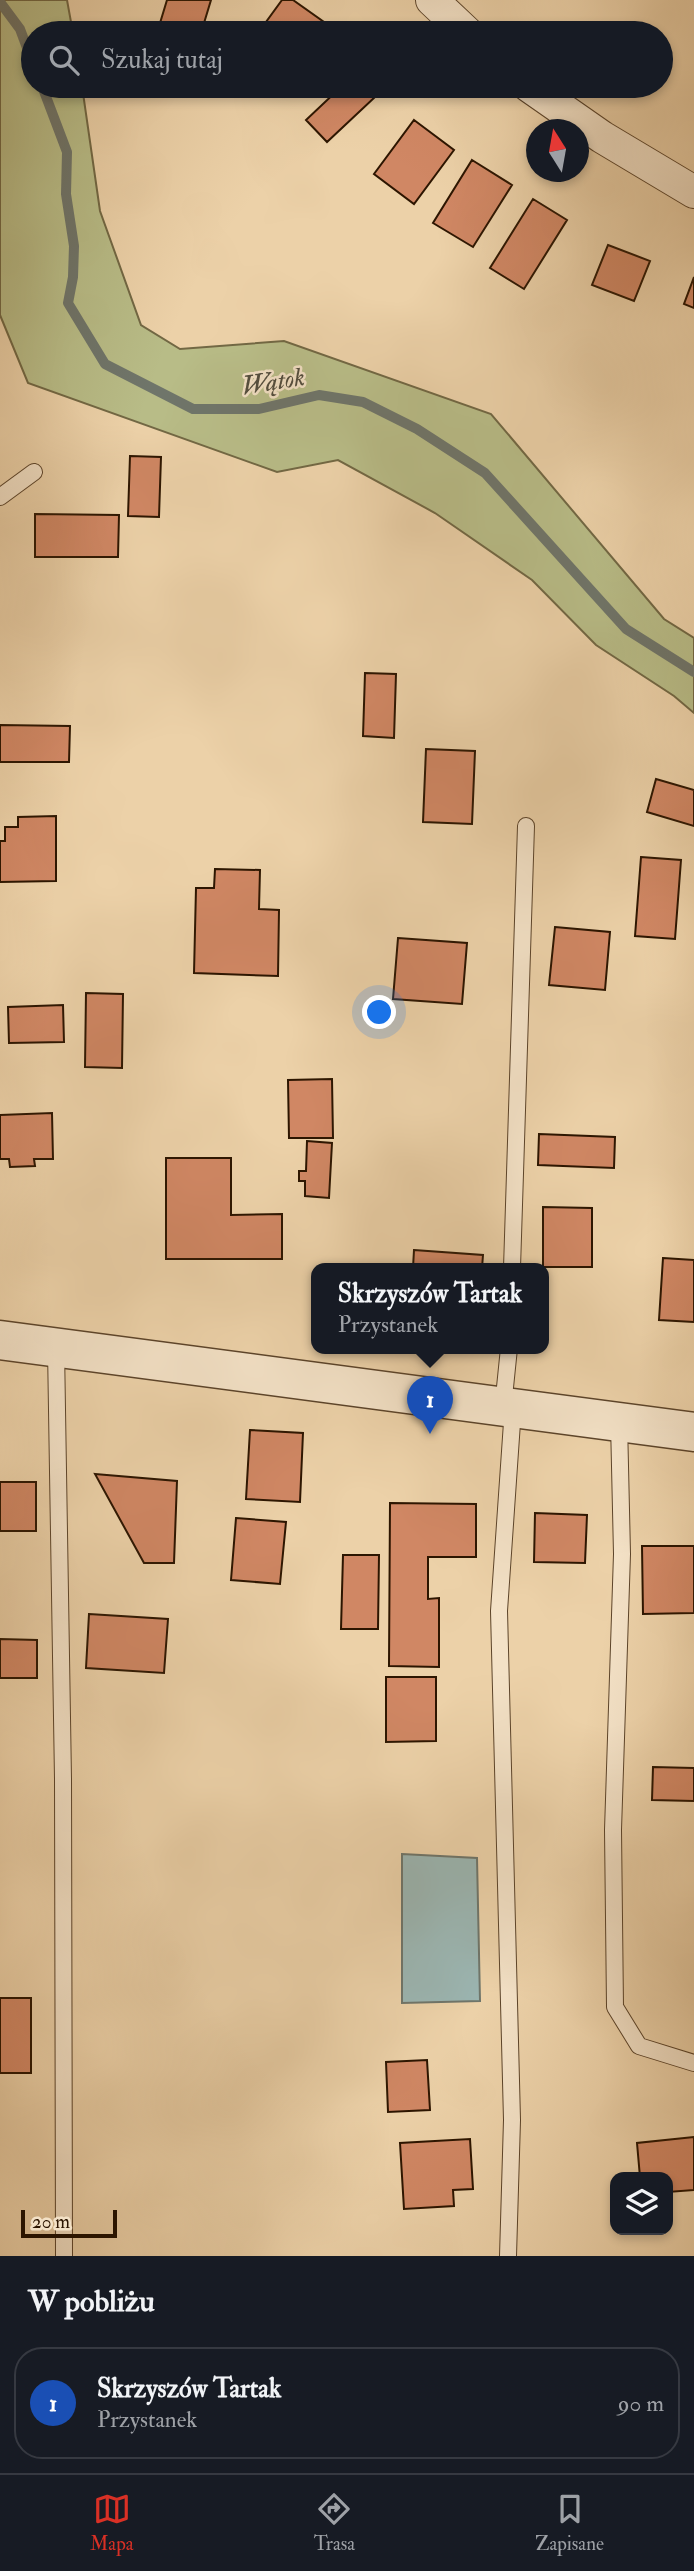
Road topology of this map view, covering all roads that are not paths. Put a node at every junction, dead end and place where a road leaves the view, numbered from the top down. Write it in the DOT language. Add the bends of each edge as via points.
graph roads {
  1 [pos="432,0"];
  2 [pos="454,21"];
  3 [pos="546,98"];
  4 [pos="694,192"];
  5 [pos="34,472"];
  6 [pos="0,497"];
  7 [pos="526,826"];
  8 [pos="512,1263"];
  9 [pos="0,1340"];
  10 [pos="56,1348"];
  11 [pos="509,1354"];
  12 [pos="508,1407"];
  13 [pos="619,1422"];
  14 [pos="694,1432"];
  15 [pos="694,2063"];
  16 [pos="64,2256"];
  17 [pos="508,2256"];
  1 -- 2 [label="street"];
  3 -- 4 [label="street"];
  5 -- 6 [label="lane"];
  7 -- 8 [label="lane"];
  9 -- 10 [label="street"];
  10 -- 12 [label="street"];
  10 -- 16 [label="lane"];
  11 -- 12 [label="lane"];
  12 -- 13 [label="street"];
  12 -- 17 [label="lane" via="499,1611 512,2120"];
  13 -- 14 [label="street"];
  13 -- 15 [label="lane" via="622,1554 613,1830 615,2007 639,2046"];
}
